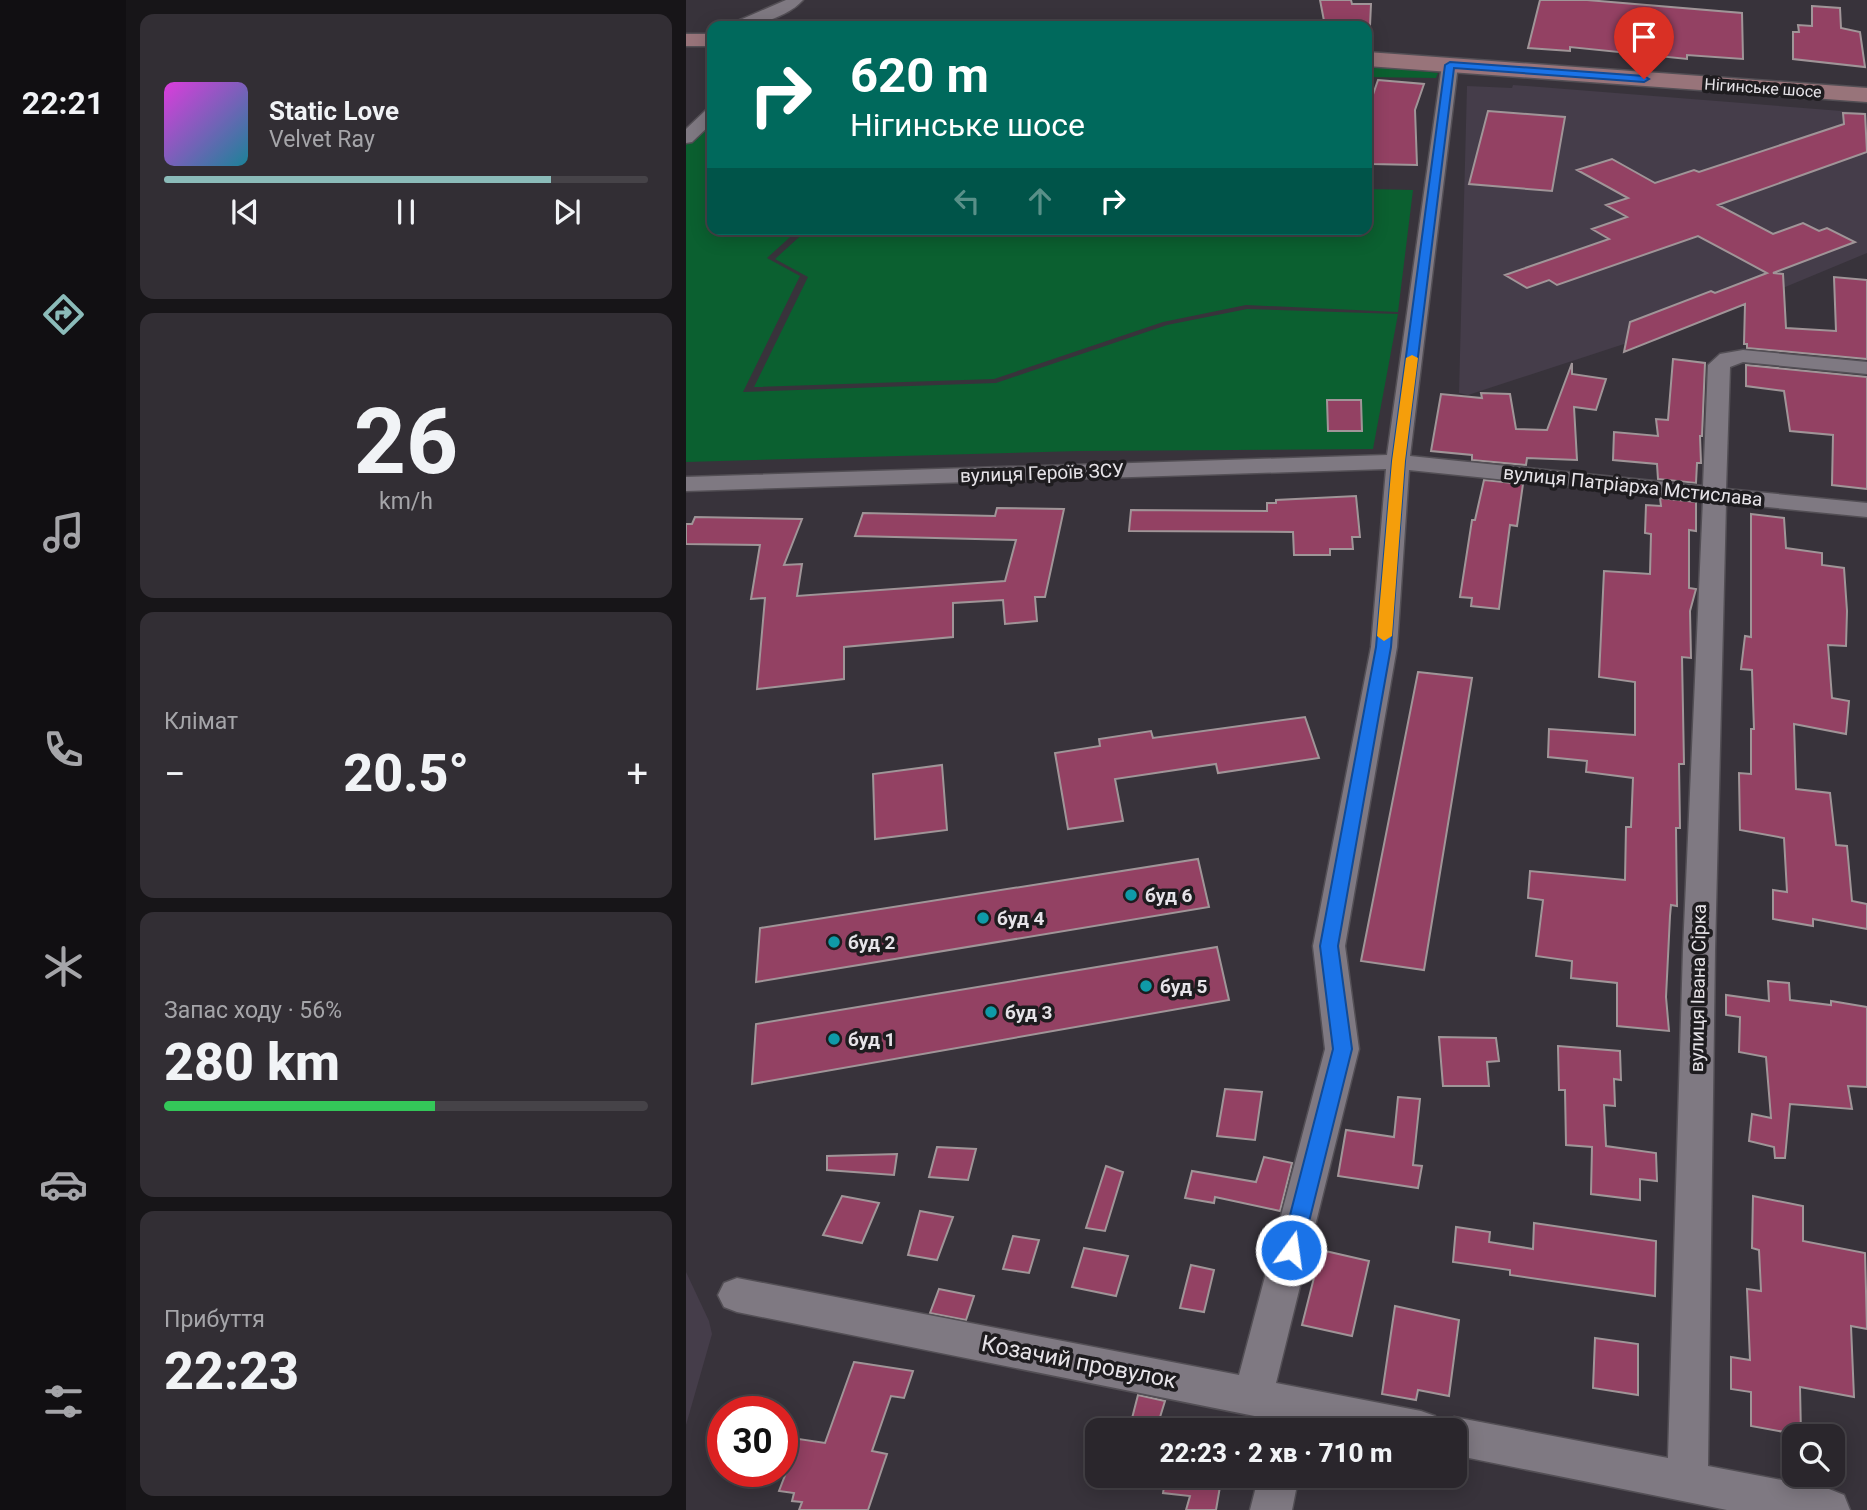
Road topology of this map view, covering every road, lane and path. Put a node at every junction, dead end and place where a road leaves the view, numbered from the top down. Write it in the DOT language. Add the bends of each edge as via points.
graph roads {
  1 [pos="796,0"];
  2 [pos="748,21"];
  3 [pos="1372,59"];
  4 [pos="1450,65"];
  5 [pos="1867,95"];
  6 [pos="707,119"];
  7 [pos="686,138"];
  8 [pos="1867,368"];
  9 [pos="1398,461"];
  10 [pos="686,484"];
  11 [pos="1714,494"];
  12 [pos="1867,510"];
  13 [pos="737,1295"];
  14 [pos="1252,1396"];
  15 [pos="1294,1418"];
  16 [pos="1467,1439"];
  17 [pos="1688,1482"];
  18 [pos="1276,1488"];
  19 [pos="1271,1510"];
  20 [pos="1829,1510"];
  1 -- 2 [label="street"];
  3 -- 4 [label="main road, Нігинське шосе"];
  4 -- 5 [label="main road, Нігинське шосе"];
  4 -- 9 [label="street"];
  6 -- 7 [label="street"];
  8 -- 11 [label="street, вулиця Івана Сірка" via="1743,356 1723,360"];
  9 -- 10 [label="street, вулиця Героїв ЗСУ"];
  9 -- 11 [label="street, вулиця Патріарха Мстислава"];
  9 -- 14 [label="street" via="1384,647 1329,946 1342,1049"];
  11 -- 12 [label="street, вулиця Патріарха Мстислава"];
  11 -- 17 [label="street, вулиця Івана Сірка"];
  13 -- 14 [label="street, Козачий провулок"];
  14 -- 15 [label="street, Козачий провулок"];
  16 -- 17 [label="street"];
  17 -- 20 [label="street"];
  18 -- 19 [label="street"];
}
